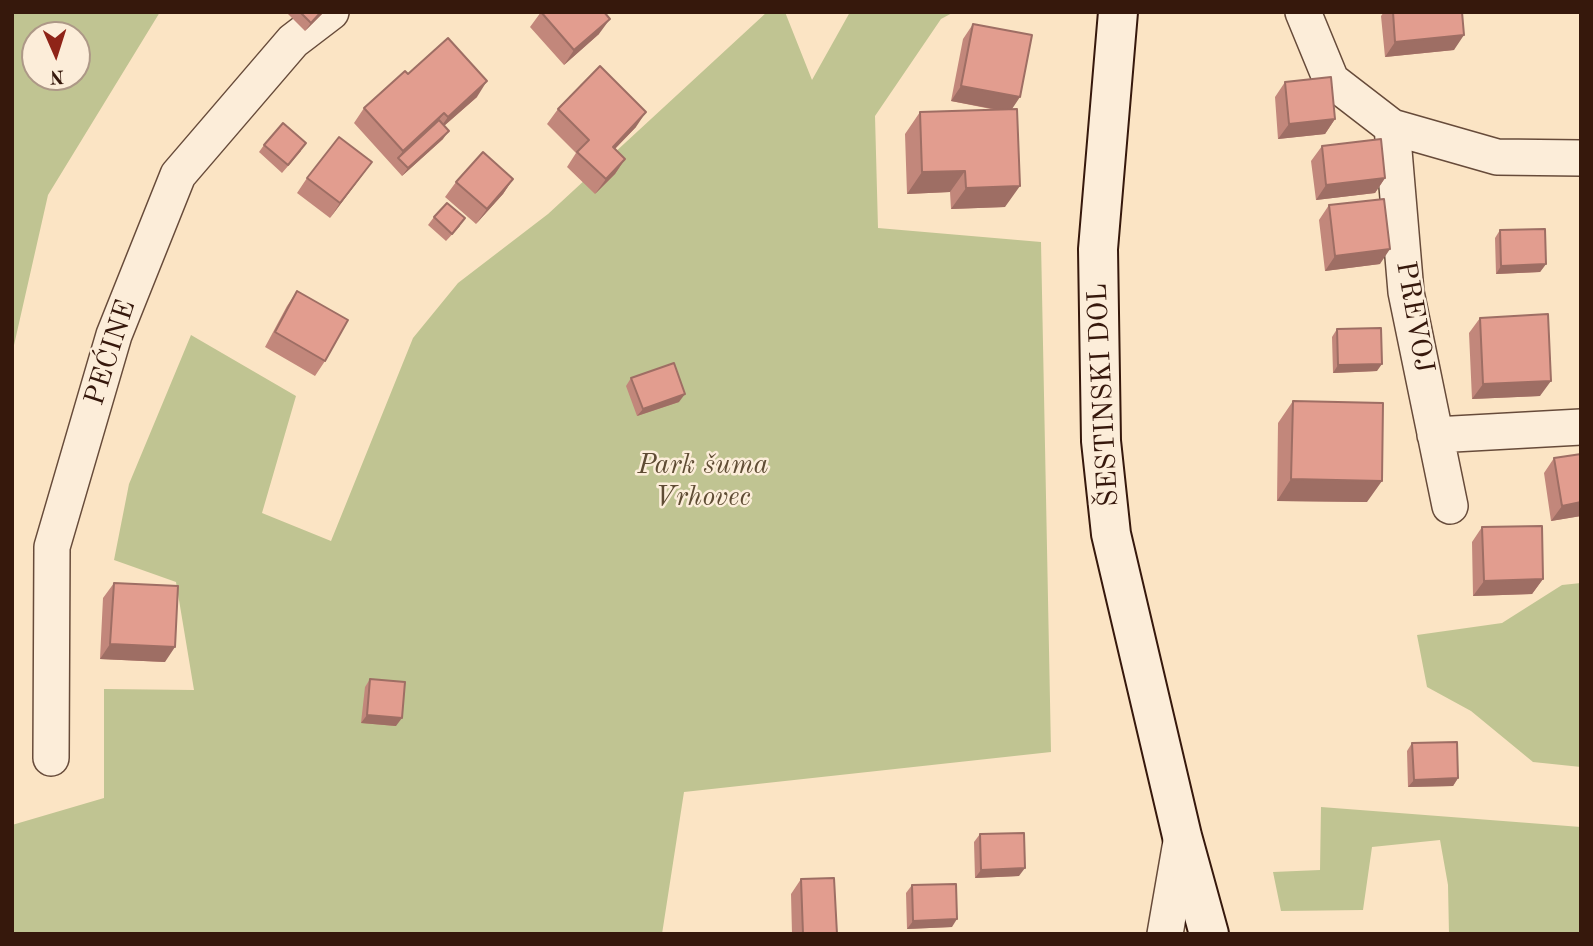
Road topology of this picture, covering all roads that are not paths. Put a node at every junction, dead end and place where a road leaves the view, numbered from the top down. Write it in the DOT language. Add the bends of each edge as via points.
graph roads {
  1 [pos="331,12"];
  2 [pos="1118,12"];
  3 [pos="1303,12"];
  4 [pos="1392,127"];
  5 [pos="1581,158"];
  6 [pos="1581,427"];
  7 [pos="1435,435"];
  8 [pos="1450,506"];
  9 [pos="51,758"];
  10 [pos="1182,836"];
  11 [pos="1165,934"];
  12 [pos="1209,934"];
  1 -- 9 [label="street, PEĆINE" via="293,41 178,175 114,335 52,547"];
  2 -- 10 [label="street, ŠESTINSKI DOL" via="1098,249 1101,441 1111,534"];
  3 -- 4 [label="street" via="1331,80"];
  4 -- 5 [label="street" via="1497,157"];
  4 -- 7 [label="street, PREVOJ" via="1406,292"];
  6 -- 7 [label="street"];
  7 -- 8 [label="street, PREVOJ"];
  10 -- 11 [label="street"];
  10 -- 12 [label="street, ŠESTINSKI DOL"];
}
